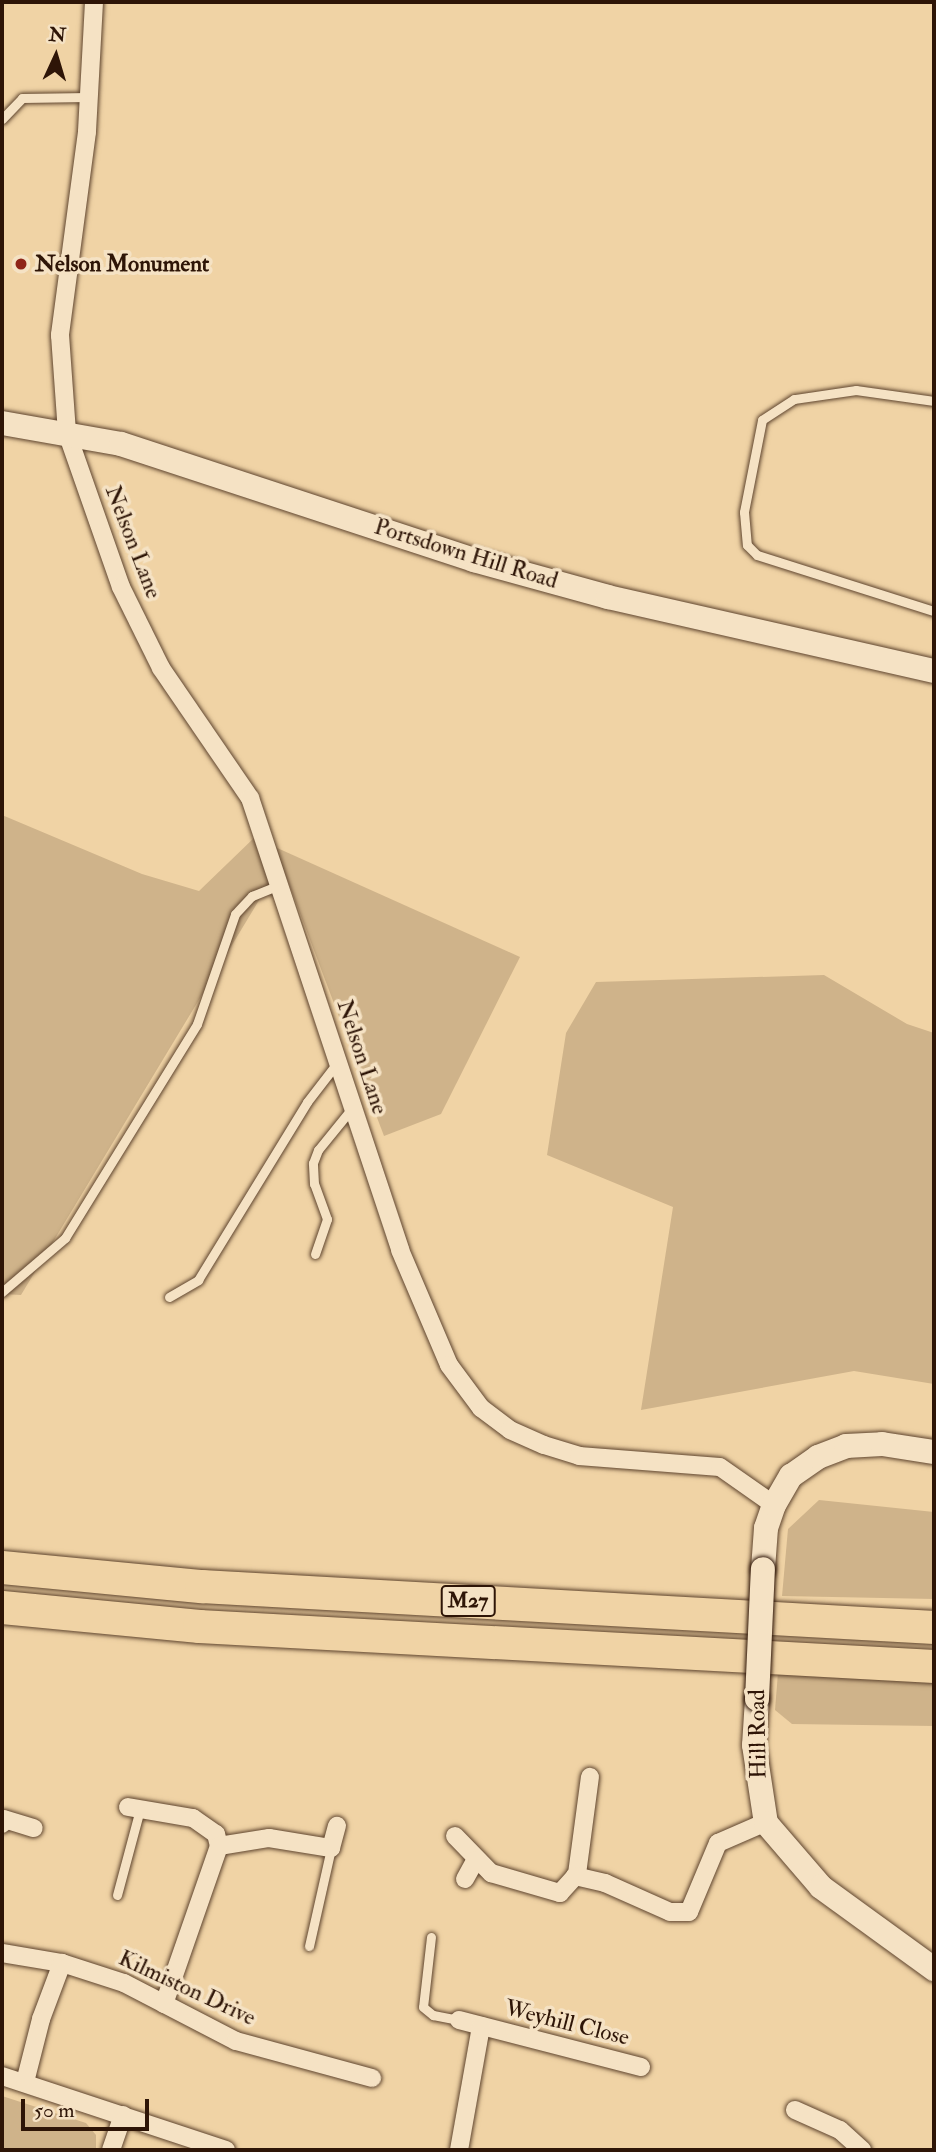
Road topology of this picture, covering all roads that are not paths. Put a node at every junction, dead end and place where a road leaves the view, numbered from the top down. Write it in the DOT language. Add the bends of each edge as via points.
graph roads {
  1 [pos="94,2"];
  2 [pos="88,97"];
  3 [pos="2,119"];
  4 [pos="934,401"];
  5 [pos="2,423"];
  6 [pos="67,433"];
  7 [pos="934,611"];
  8 [pos="933,667"];
  9 [pos="279,885"];
  10 [pos="338,1062"];
  11 [pos="353,1107"];
  12 [pos="316,1254"];
  13 [pos="2,1292"];
  14 [pos="169,1297"];
  15 [pos="934,1452"];
  16 [pos="774,1505"];
  17 [pos="2,1567"];
  18 [pos="2,1607"];
  19 [pos="934,1628"];
  20 [pos="934,1666"];
  21 [pos="590,1777"];
  22 [pos="134,1808"];
  23 [pos="2,1820"];
  24 [pos="766,1822"];
  25 [pos="337,1826"];
  26 [pos="34,1828"];
  27 [pos="455,1836"];
  28 [pos="219,1846"];
  29 [pos="331,1848"];
  30 [pos="475,1861"];
  31 [pos="575,1876"];
  32 [pos="465,1879"];
  33 [pos="117,1895"];
  34 [pos="431,1937"];
  35 [pos="309,1946"];
  36 [pos="2,1953"];
  37 [pos="62,1963"];
  38 [pos="934,1969"];
  39 [pos="164,2004"];
  40 [pos="459,2020"];
  41 [pos="481,2026"];
  42 [pos="640,2067"];
  43 [pos="2,2076"];
  44 [pos="372,2078"];
  45 [pos="25,2082"];
  46 [pos="795,2110"];
  47 [pos="123,2115"];
  48 [pos="111,2150"];
  49 [pos="226,2150"];
  50 [pos="459,2150"];
  51 [pos="862,2150"];
  1 -- 2 [label="street, Nelson Lane"];
  2 -- 3 [label="lane" via="22,98"];
  2 -- 6 [label="street, Nelson Lane" via="60,335"];
  4 -- 7 [label="lane" via="856,390 794,399 762,420 744,512 747,545 757,555"];
  5 -- 6 [label="street, Portsdown Hill Road"];
  6 -- 8 [label="street, Portsdown Hill Road" via="176,460 501,568 608,597"];
  6 -- 9 [label="street, Nelson Lane" via="121,587 161,668 250,798"];
  9 -- 10 [label="street, Nelson Lane"];
  9 -- 13 [label="lane" via="252,896 234,914 197,1024 65,1238"];
  10 -- 11 [label="street, Nelson Lane"];
  10 -- 14 [label="lane" via="307,1102 198,1280"];
  11 -- 12 [label="lane" via="313,1163 314,1184 327,1219"];
  11 -- 16 [label="street, Nelson Lane" via="405,1262 449,1365 481,1408 510,1430 579,1456 720,1467"];
  15 -- 16 [label="street, Hill Road" via="882,1444 846,1447 818,1457 791,1476"];
  16 -- 24 [label="street, Hill Road, bridge" via="766,1528 754,1745"];
  17 -- 19 [label="highway, M27" via="201,1586"];
  18 -- 20 [label="highway, M27" via="200,1626"];
  21 -- 31 [label="street" via="585,1835"];
  22 -- 28 [label="street" via="193,1818 216,1834"];
  22 -- 33 [label="lane"];
  23 -- 26 [label="street"];
  24 -- 31 [label="street" via="718,1843 689,1912 670,1912 605,1883"];
  24 -- 38 [label="street" via="821,1887"];
  25 -- 29 [label="street"];
  27 -- 30 [label="street"];
  28 -- 29 [label="street" via="269,1838"];
  28 -- 39 [label="street"];
  29 -- 35 [label="lane"];
  30 -- 31 [label="street" via="509,1880 560,1893"];
  30 -- 32 [label="street"];
  34 -- 40 [label="lane" via="423,2007 433,2015"];
  36 -- 37 [label="street, Kilmiston Drive"];
  37 -- 39 [label="street, Kilmiston Drive" via="124,1983"];
  37 -- 45 [label="street"];
  39 -- 44 [label="street, Kilmiston Drive" via="236,2041"];
  40 -- 41 [label="street, Weyhill Close"];
  41 -- 42 [label="street, Weyhill Close"];
  41 -- 50 [label="street, Weyhill Close"];
  43 -- 45 [label="street"];
  45 -- 47 [label="street"];
  46 -- 51 [label="street" via="840,2130"];
  47 -- 48 [label="street"];
  47 -- 49 [label="street"];
}
